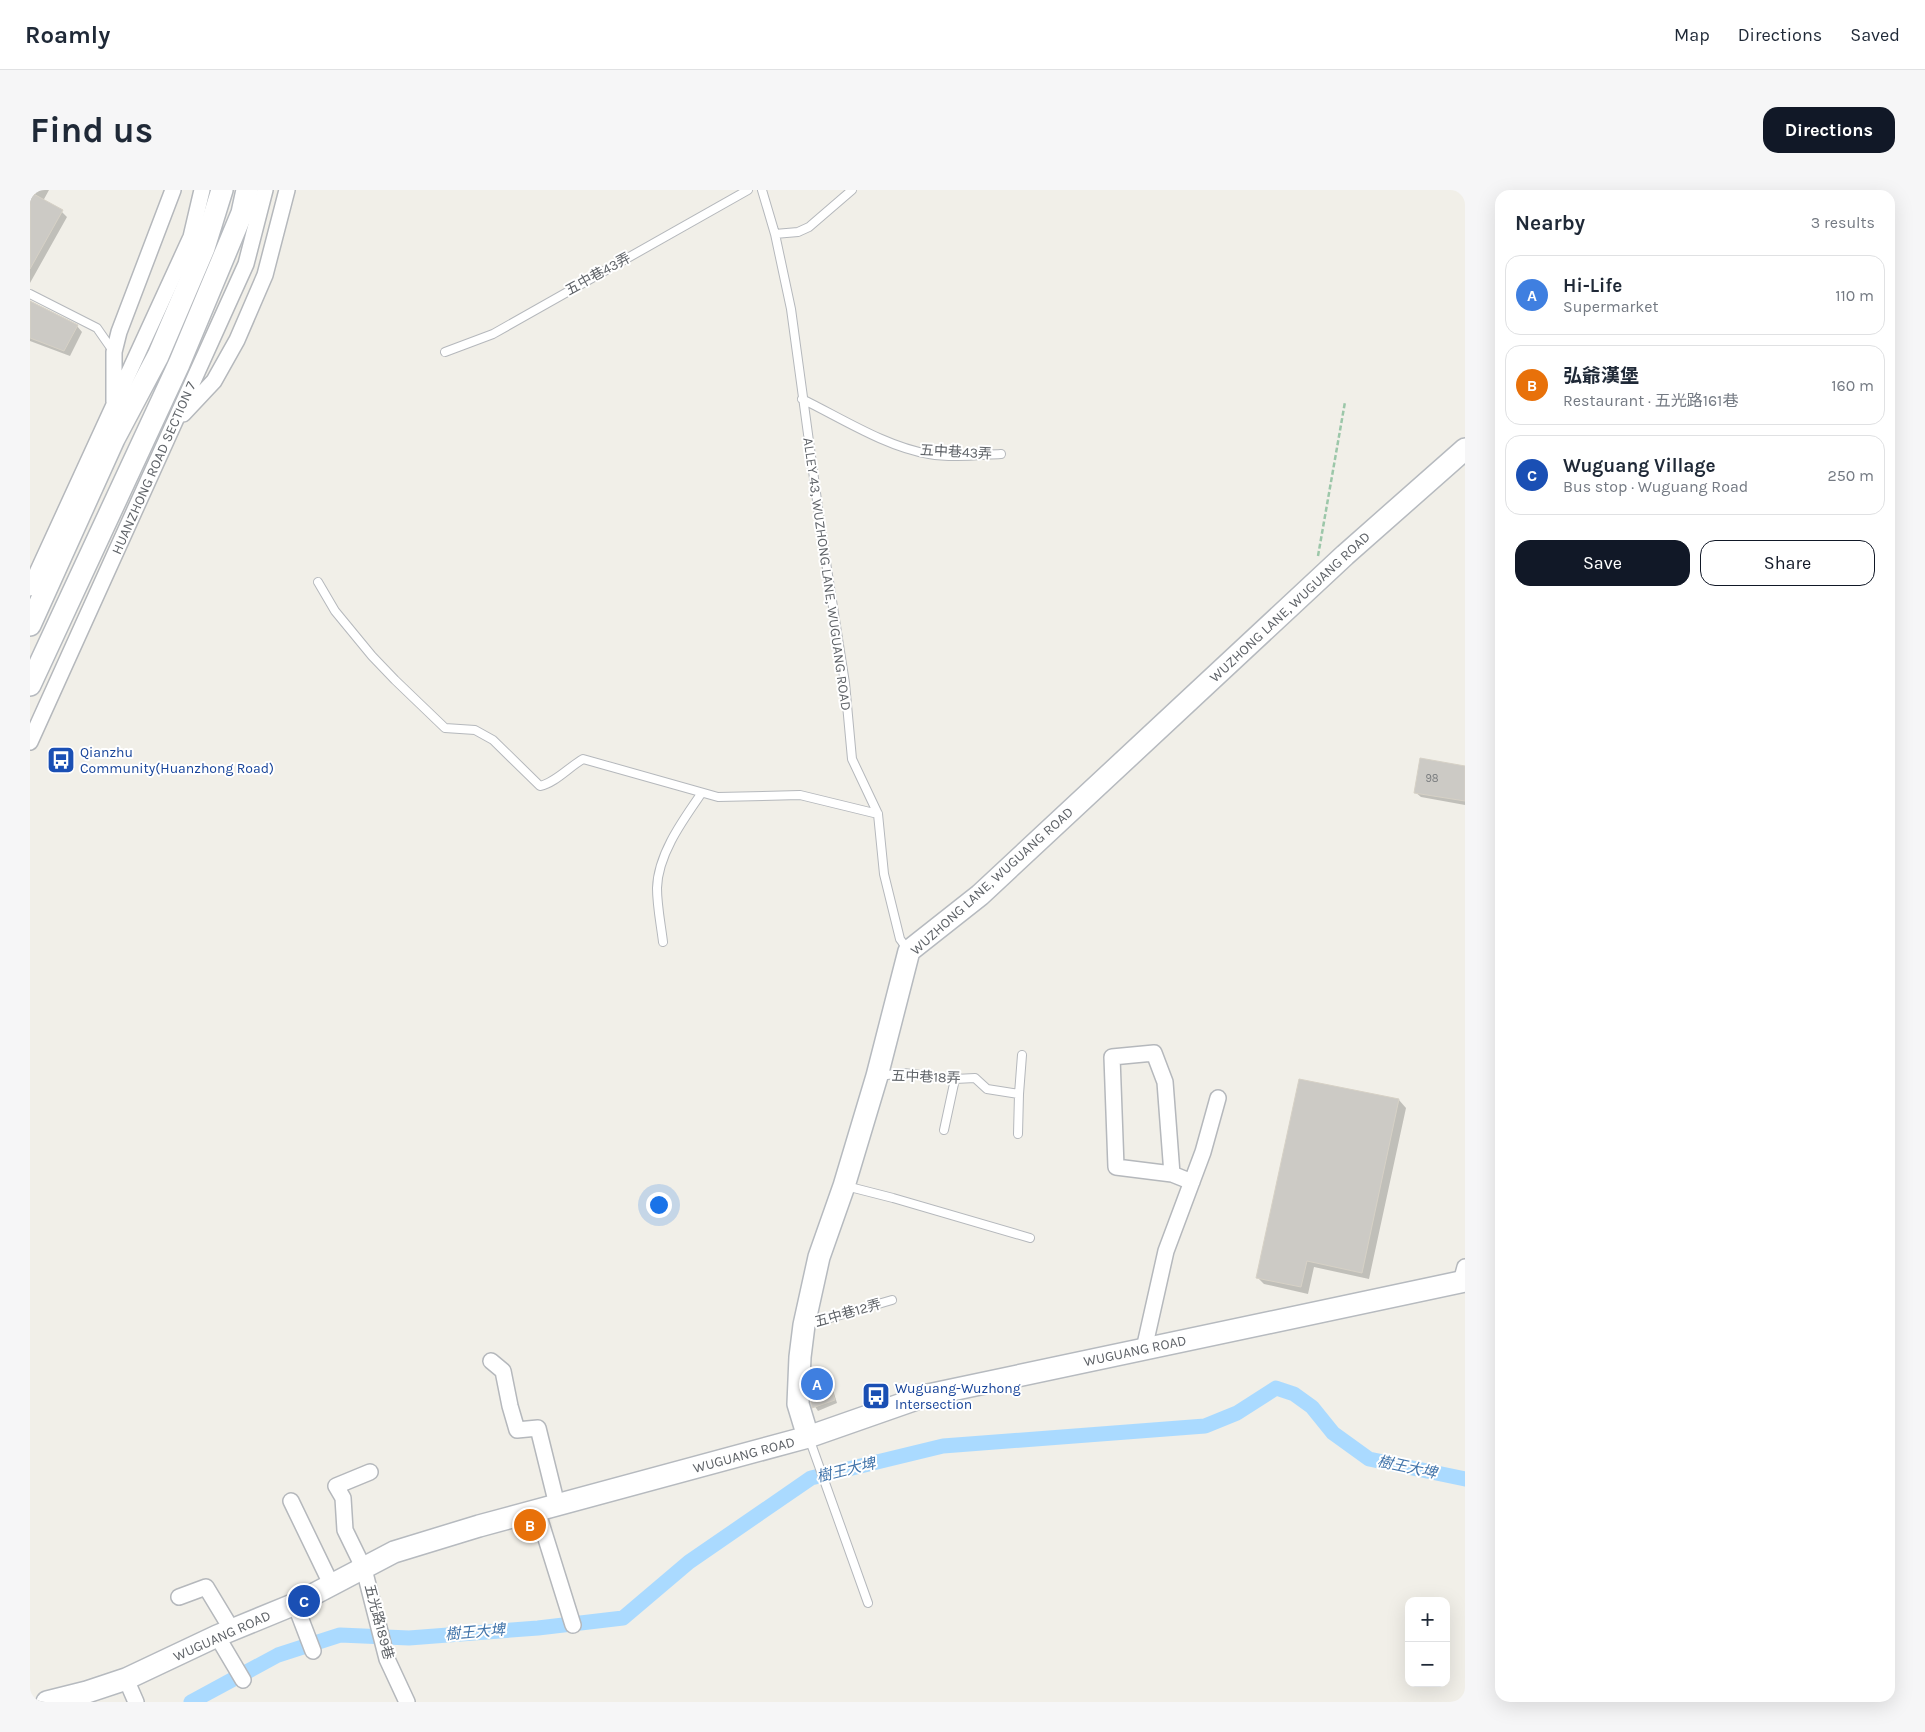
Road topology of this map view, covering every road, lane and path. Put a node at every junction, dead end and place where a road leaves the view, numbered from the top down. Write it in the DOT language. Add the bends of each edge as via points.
graph roads {
  1 [pos="173,190"];
  2 [pos="202,190"];
  3 [pos="222,190"];
  4 [pos="247,190"];
  5 [pos="265,190"];
  6 [pos="287,190"];
  7 [pos="748,190"];
  8 [pos="762,190"];
  9 [pos="852,190"];
  10 [pos="775,234"];
  11 [pos="30,294"];
  12 [pos="114,352"];
  13 [pos="445,352"];
  14 [pos="802,399"];
  15 [pos="1345,402"];
  16 [pos="113,408"];
  17 [pos="174,424"];
  18 [pos="1465,449"];
  19 [pos="1001,454"];
  20 [pos="1318,557"];
  21 [pos="318,582"];
  22 [pos="30,588"];
  23 [pos="30,625"];
  24 [pos="30,685"];
  25 [pos="30,742"];
  26 [pos="701,794"];
  27 [pos="878,814"];
  28 [pos="663,942"];
  29 [pos="909,951"];
  30 [pos="1022,1054"];
  31 [pos="877,1076"];
  32 [pos="955,1079"];
  33 [pos="1019,1094"];
  34 [pos="1218,1098"];
  35 [pos="944,1130"];
  36 [pos="1018,1134"];
  37 [pos="1172,1174"];
  38 [pos="1192,1182"];
  39 [pos="844,1186"];
  40 [pos="1030,1238"];
  41 [pos="1464,1277"];
  42 [pos="892,1300"];
  43 [pos="804,1325"];
  44 [pos="1144,1349"];
  45 [pos="491,1361"];
  46 [pos="808,1437"];
  47 [pos="370,1472"];
  48 [pos="291,1500"];
  49 [pos="546,1508"];
  50 [pos="364,1569"];
  51 [pos="332,1586"];
  52 [pos="178,1597"];
  53 [pos="868,1603"];
  54 [pos="295,1604"];
  55 [pos="573,1625"];
  56 [pos="224,1633"];
  57 [pos="313,1650"];
  58 [pos="126,1679"];
  59 [pos="243,1680"];
  60 [pos="47,1702"];
  61 [pos="136,1702"];
  62 [pos="407,1702"];
  1 -- 12 [label="street"];
  2 -- 16 [label="street" via="191,238"];
  3 -- 23 [label="street" via="204,248 158,356 114,440"];
  4 -- 24 [label="street, HUANZHONG ROAD SECTION 7" via="242,213 179,364"];
  5 -- 17 [label="street, HUANZHONG ROAD SECTION 7" via="246,264"];
  6 -- 17 [label="street" via="265,275 237,340 214,381"];
  7 -- 13 [label="lane, 五中巷43弄" via="493,334"];
  8 -- 10 [label="lane, ALLEY 43, WUZHONG LANE, WUGUANG ROAD"];
  9 -- 10 [label="lane" via="809,227 798,232"];
  10 -- 14 [label="lane, ALLEY 43, WUZHONG LANE, WUGUANG ROAD" via="791,309"];
  11 -- 12 [label="lane" via="97,328"];
  12 -- 16 [label="street"];
  14 -- 19 [label="lane, 五中巷43弄" via="909,449 930,454"];
  14 -- 27 [label="lane, ALLEY 43, WUZHONG LANE, WUGUANG ROAD" via="845,683 852,759"];
  15 -- 20 [label="path"];
  16 -- 22 [label="street"];
  17 -- 25 [label="street, HUANZHONG ROAD SECTION 7"];
  18 -- 29 [label="street, WUZHONG LANE, WUGUANG ROAD" via="1345,556 980,896"];
  21 -- 26 [label="lane" via="336,611 372,656 445,728 475,730 493,740 540,786 583,759"];
  26 -- 27 [label="lane" via="718,797 800,796"];
  26 -- 28 [label="lane" via="666,852 661,868 657,887"];
  27 -- 29 [label="lane, ALLEY 43, WUZHONG LANE, WUGUANG ROAD" via="884,874 900,939"];
  29 -- 31 [label="street, WUZHONG LANE, WUGUANG ROAD"];
  30 -- 33 [label="lane"];
  31 -- 32 [label="lane, 五中巷18弄" via="903,1073"];
  31 -- 39 [label="street, WUZHONG LANE, WUGUANG ROAD"];
  32 -- 33 [label="lane, 五中巷18弄" via="975,1078 987,1089"];
  32 -- 35 [label="lane"];
  33 -- 36 [label="lane"];
  34 -- 38 [label="street"];
  37 -- 37 [label="street" via="1165,1082 1154,1053 1112,1057 1116,1167"];
  37 -- 38 [label="street"];
  38 -- 44 [label="street" via="1166,1251"];
  39 -- 40 [label="lane"];
  39 -- 43 [label="street, WUZHONG LANE, WUGUANG ROAD" via="819,1257"];
  41 -- 44 [label="street, WUGUANG ROAD"];
  42 -- 43 [label="lane, 五中巷12弄"];
  43 -- 46 [label="street, WUZHONG LANE, WUGUANG ROAD" via="798,1404"];
  44 -- 46 [label="street, WUGUANG ROAD" via="928,1395"];
  45 -- 49 [label="street" via="503,1371 517,1430 538,1428"];
  46 -- 49 [label="street, WUGUANG ROAD"];
  46 -- 53 [label="lane"];
  47 -- 50 [label="street, 五光路189巷" via="336,1486 343,1498 345,1530"];
  48 -- 51 [label="street"];
  49 -- 50 [label="street, WUGUANG ROAD" via="394,1552"];
  49 -- 55 [label="street"];
  50 -- 51 [label="street, WUGUANG ROAD"];
  50 -- 62 [label="street, 五光路189巷" via="387,1659"];
  51 -- 54 [label="street, WUGUANG ROAD"];
  52 -- 56 [label="street" via="206,1587"];
  54 -- 56 [label="street, WUGUANG ROAD"];
  54 -- 57 [label="street"];
  56 -- 58 [label="street, WUGUANG ROAD"];
  56 -- 59 [label="street"];
  58 -- 60 [label="street, WUGUANG ROAD"];
  58 -- 61 [label="street"];
}
